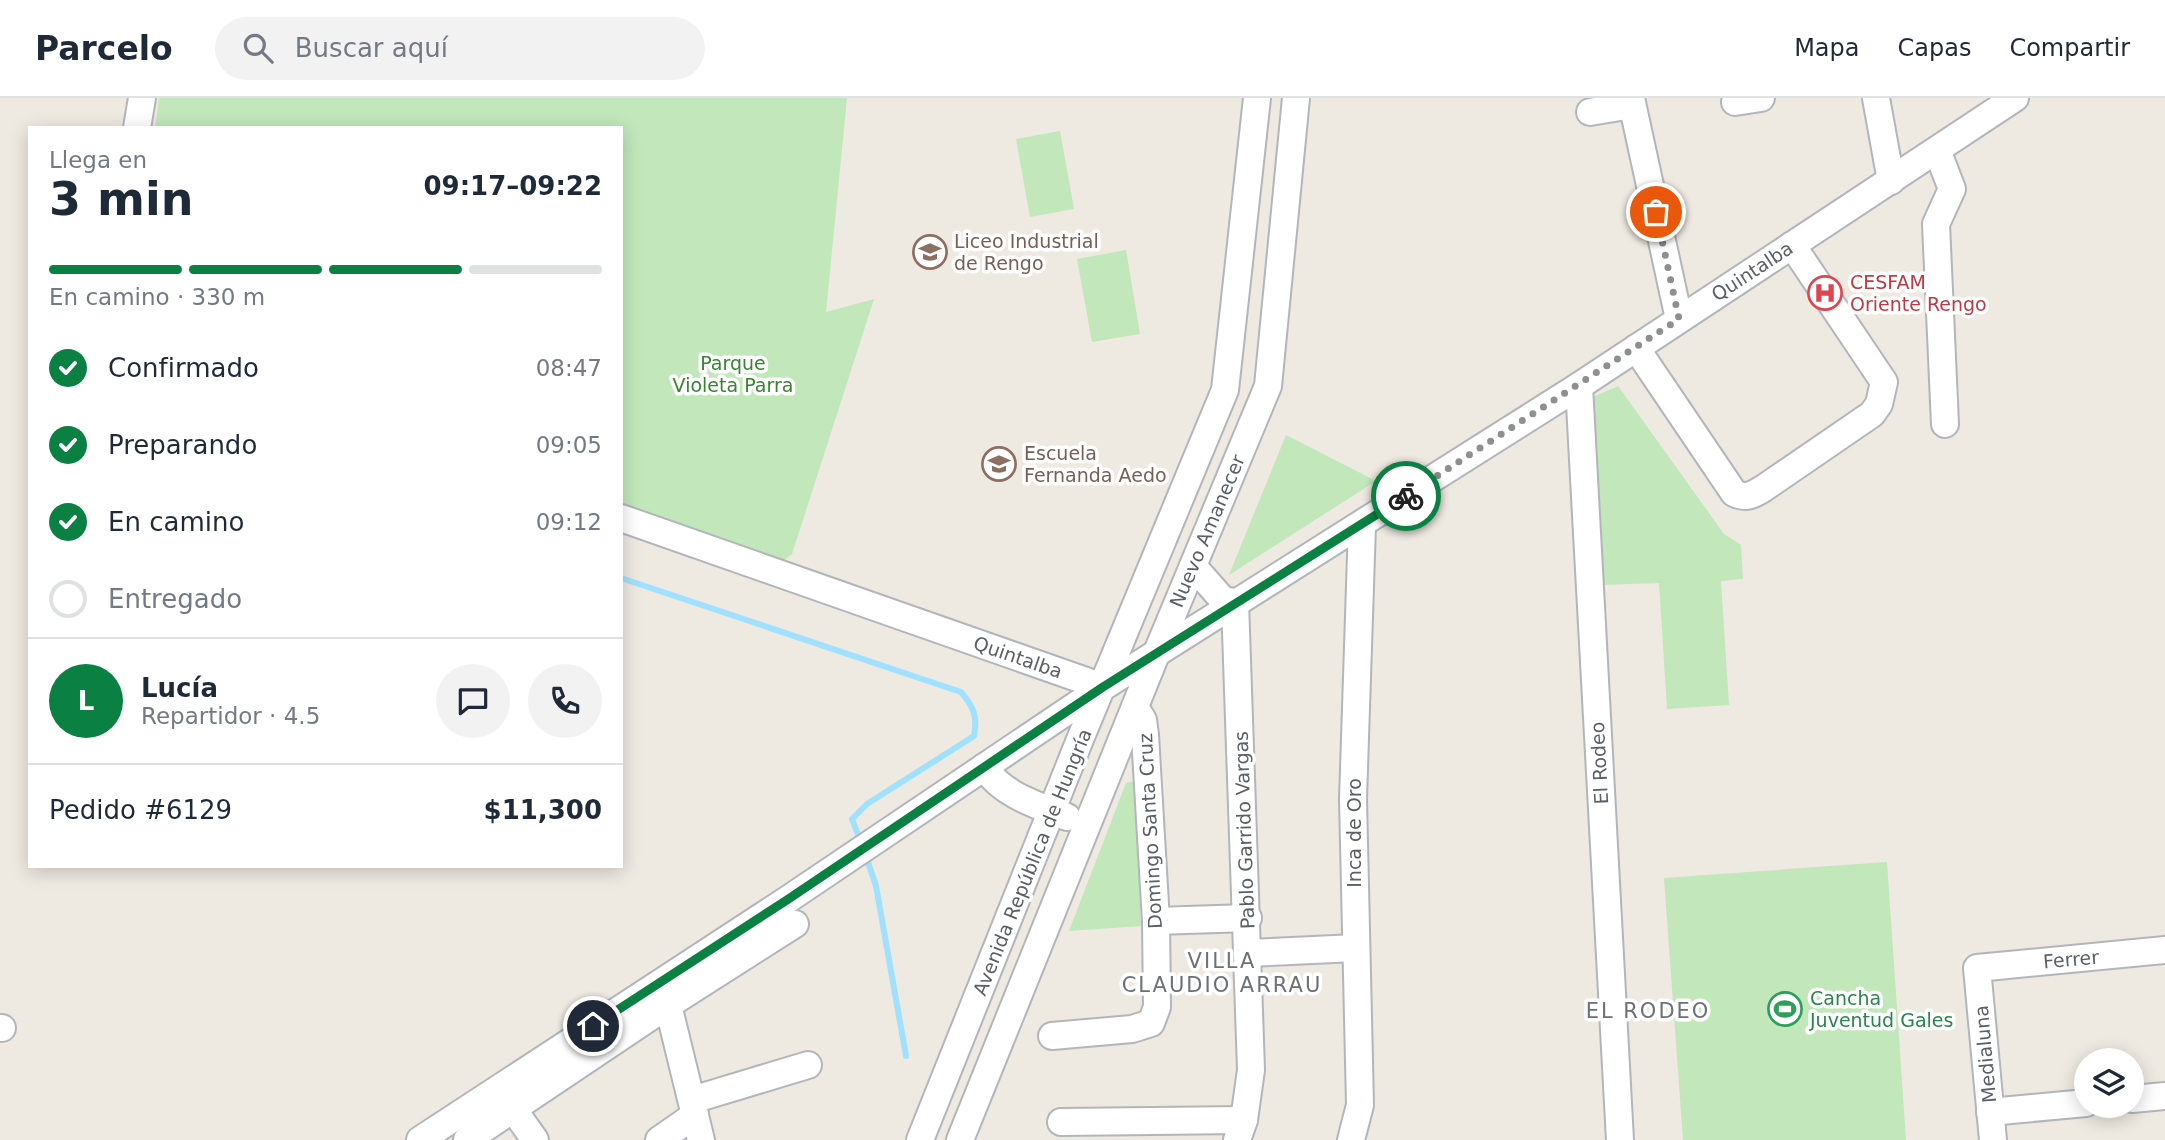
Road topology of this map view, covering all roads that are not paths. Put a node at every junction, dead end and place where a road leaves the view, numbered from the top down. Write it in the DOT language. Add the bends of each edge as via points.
graph roads {
  1 [pos="142,98"];
  2 [pos="1257,98"];
  3 [pos="1296,98"];
  4 [pos="1761,98"];
  5 [pos="1876,98"];
  6 [pos="2015,98"];
  7 [pos="1632,101"];
  8 [pos="1735,102"];
  9 [pos="1590,113"];
  10 [pos="137,126"];
  11 [pos="1937,150"];
  12 [pos="1891,181"];
  13 [pos="1243,232"];
  14 [pos="1282,233"];
  15 [pos="1792,245"];
  16 [pos="1679,319"];
  17 [pos="1636,348"];
  18 [pos="1579,386"];
  19 [pos="1945,424"];
  20 [pos="623,519"];
  21 [pos="1362,525"];
  22 [pos="1193,566"];
  23 [pos="1235,603"];
  24 [pos="1157,652"];
  25 [pos="1103,687"];
  26 [pos="1135,707"];
  27 [pos="984,767"];
  28 [pos="1053,811"];
  29 [pos="1087,825"];
  30 [pos="1248,918"];
  31 [pos="1156,921"];
  32 [pos="795,924"];
  33 [pos="1356,948"];
  34 [pos="2165,950"];
  35 [pos="1249,953"];
  36 [pos="1977,968"];
  37 [pos="663,994"];
  38 [pos="1052,1036"];
  39 [pos="808,1065"];
  40 [pos="2165,1096"];
  41 [pos="2144,1098"];
  42 [pos="2074,1104"];
  43 [pos="513,1109"];
  44 [pos="1990,1112"];
  45 [pos="696,1118"];
  46 [pos="1061,1122"];
  47 [pos="1240,1130"];
  48 [pos="420,1140"];
  49 [pos="467,1140"];
  50 [pos="535,1140"];
  51 [pos="659,1140"];
  52 [pos="920,1140"];
  53 [pos="960,1140"];
  54 [pos="1351,1140"];
  55 [pos="1620,1140"];
  56 [pos="1993,1140"];
  1 -- 10 [label="street"];
  2 -- 13 [label="street, Avenida República de Hungría"];
  3 -- 14 [label="street, Nuevo Amanecer"];
  4 -- 8 [label="street"];
  5 -- 12 [label="street"];
  6 -- 11 [label="street, Quintalba"];
  7 -- 9 [label="street"];
  7 -- 16 [label="street"];
  11 -- 12 [label="street, Quintalba"];
  11 -- 19 [label="street" via="1952,189 1936,224"];
  12 -- 15 [label="street, Quintalba"];
  13 -- 14 [label="street"];
  13 -- 25 [label="street, Avenida República de Hungría" via="1225,390"];
  14 -- 22 [label="street, Nuevo Amanecer" via="1268,386"];
  15 -- 16 [label="street, Quintalba"];
  15 -- 17 [label="street" via="1884,382 1883,394 1872,414 1763,488 1742,497 1734,493"];
  16 -- 17 [label="street, Quintalba"];
  17 -- 18 [label="street, Quintalba"];
  18 -- 21 [label="street, Quintalba"];
  18 -- 55 [label="street, El Rodeo"];
  20 -- 25 [label="street, Quintalba"];
  21 -- 23 [label="street, Quintalba"];
  21 -- 33 [label="street, Inca de Oro" via="1353,799"];
  22 -- 23 [label="street" via="1223,600"];
  22 -- 24 [label="street, Nuevo Amanecer"];
  23 -- 24 [label="street, Quintalba"];
  23 -- 30 [label="street, Pablo Garrido Vargas"];
  24 -- 25 [label="street, Quintalba"];
  24 -- 26 [label="street, Nuevo Amanecer"];
  25 -- 27 [label="street"];
  25 -- 28 [label="street, Avenida República de Hungría"];
  26 -- 29 [label="street, Nuevo Amanecer"];
  26 -- 31 [label="street, Domingo Santa Cruz" via="1145,735"];
  27 -- 28 [label="street" via="1004,790"];
  27 -- 37 [label="street" via="863,848"];
  28 -- 29 [label="street"];
  28 -- 52 [label="street, Avenida República de Hungría"];
  29 -- 53 [label="street, Nuevo Amanecer"];
  30 -- 31 [label="street"];
  30 -- 35 [label="street, Pablo Garrido Vargas"];
  31 -- 38 [label="street, Domingo Santa Cruz" via="1157,1007 1151,1023"];
  32 -- 37 [label="street"];
  33 -- 35 [label="street"];
  33 -- 54 [label="street, Inca de Oro" via="1360,1105"];
  34 -- 36 [label="street, Ferrer"];
  35 -- 47 [label="street, Pablo Garrido Vargas" via="1251,1070"];
  36 -- 44 [label="street, Medialuna"];
  37 -- 43 [label="street"];
  37 -- 45 [label="street"];
  37 -- 48 [label="street"];
  39 -- 45 [label="street"];
  40 -- 41 [label="street"];
  42 -- 44 [label="street"];
  43 -- 49 [label="street"];
  43 -- 50 [label="street"];
  44 -- 56 [label="street, Medialuna"];
  45 -- 51 [label="street"];
  46 -- 47 [label="street"];
}
